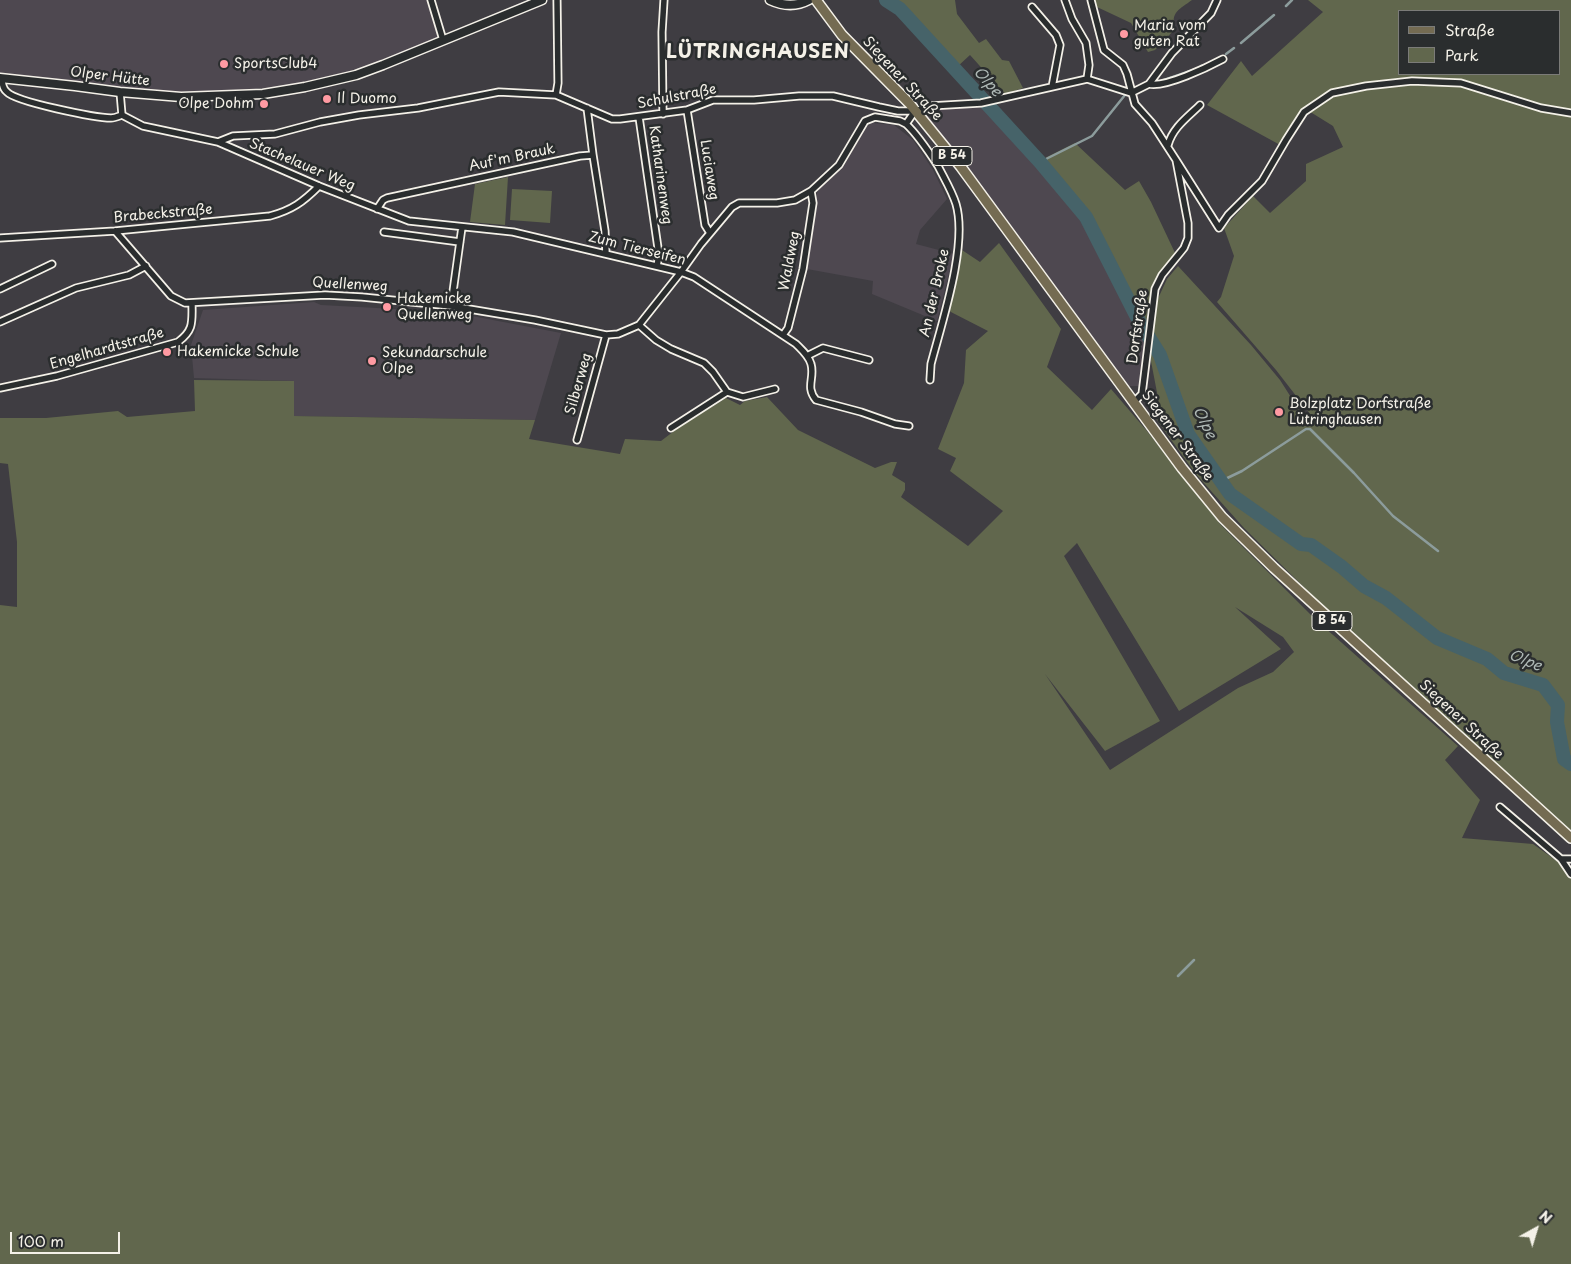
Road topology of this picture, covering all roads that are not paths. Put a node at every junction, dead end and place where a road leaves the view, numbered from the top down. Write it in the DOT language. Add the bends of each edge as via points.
graph roads {
  1 [pos="431,0"];
  2 [pos="542,0"];
  3 [pos="557,0"];
  4 [pos="664,0"];
  5 [pos="770,0"];
  6 [pos="809,0"];
  7 [pos="816,0"];
  8 [pos="1065,0"];
  9 [pos="1091,0"];
  10 [pos="1217,0"];
  11 [pos="1032,6"];
  12 [pos="442,40"];
  13 [pos="1223,58"];
  14 [pos="1,78"];
  15 [pos="1087,79"];
  16 [pos="1149,84"];
  17 [pos="1052,87"];
  18 [pos="120,92"];
  19 [pos="1131,93"];
  20 [pos="556,95"];
  21 [pos="1200,105"];
  22 [pos="587,108"];
  23 [pos="687,110"];
  24 [pos="916,111"];
  25 [pos="1571,113"];
  26 [pos="663,114"];
  27 [pos="122,115"];
  28 [pos="639,117"];
  29 [pos="906,124"];
  30 [pos="218,142"];
  31 [pos="1168,145"];
  32 [pos="593,155"];
  33 [pos="1176,160"];
  34 [pos="319,186"];
  35 [pos="811,191"];
  36 [pos="377,209"];
  37 [pos="409,221"];
  38 [pos="462,227"];
  39 [pos="115,231"];
  40 [pos="384,232"];
  41 [pos="710,233"];
  42 [pos="0,238"];
  43 [pos="460,242"];
  44 [pos="606,254"];
  45 [pos="52,264"];
  46 [pos="146,266"];
  47 [pos="657,266"];
  48 [pos="681,272"];
  49 [pos="0,289"];
  50 [pos="192,304"];
  51 [pos="451,306"];
  52 [pos="0,322"];
  53 [pos="639,325"];
  54 [pos="606,335"];
  55 [pos="784,335"];
  56 [pos="807,356"];
  57 [pos="869,360"];
  58 [pos="930,380"];
  59 [pos="0,388"];
  60 [pos="775,389"];
  61 [pos="727,392"];
  62 [pos="1134,402"];
  63 [pos="909,426"];
  64 [pos="671,428"];
  65 [pos="577,440"];
  66 [pos="1500,807"];
  67 [pos="1571,838"];
  68 [pos="1561,859"];
  69 [pos="1571,859"];
  70 [pos="1571,874"];
  1 -- 12 [label="street"];
  2 -- 12 [label="street"];
  3 -- 20 [label="street"];
  4 -- 26 [label="street"];
  5 -- 6 [label="street" via="792,6"];
  7 -- 24 [label="main road, Siegener Straße / B 54" via="842,34"];
  8 -- 15 [label="street" via="1086,43"];
  9 -- 19 [label="street, Dorfstraße" via="1104,50 1123,65"];
  10 -- 16 [label="street" via="1212,13 1172,53"];
  11 -- 17 [label="street" via="1056,35 1060,45"];
  12 -- 18 [label="street, Olper Hütte" via="356,75 263,94 180,97"];
  13 -- 16 [label="street" via="1192,74"];
  14 -- 18 [label="street, Olper Hütte"];
  14 -- 27 [label="street" via="6,92 19,100 111,118"];
  15 -- 17 [label="street"];
  15 -- 19 [label="street"];
  16 -- 19 [label="street"];
  17 -- 24 [label="street" via="981,103 930,106"];
  18 -- 27 [label="street"];
  19 -- 31 [label="street, Dorfstraße"];
  20 -- 22 [label="street, Schulstraße"];
  20 -- 30 [label="street, Schulstraße" via="500,92 330,120 275,134 233,136"];
  21 -- 31 [label="street" via="1173,133"];
  22 -- 28 [label="street, Schulstraße" via="612,119"];
  22 -- 32 [label="street"];
  23 -- 24 [label="street, Schulstraße" via="713,100 833,96 879,107"];
  23 -- 26 [label="street, Schulstraße"];
  23 -- 41 [label="street, Luciaweg" via="704,225"];
  24 -- 29 [label="street"];
  24 -- 62 [label="main road, Siegener Straße / B 54" via="962,167"];
  25 -- 33 [label="street" via="1541,108 1460,83 1412,81 1332,93 1304,112 1262,181 1219,228"];
  26 -- 28 [label="street, Schulstraße"];
  27 -- 30 [label="street, Stachelauer Weg" via="143,126"];
  28 -- 47 [label="street, Katharinenweg" via="659,255"];
  29 -- 35 [label="street" via="875,117 865,121 839,165"];
  29 -- 58 [label="street, An der Broke" via="943,176 956,204 958,224 958,249"];
  30 -- 34 [label="street, Stachelauer Weg"];
  31 -- 33 [label="street, Dorfstraße"];
  32 -- 36 [label="street, Auf'm Brauk" via="388,198"];
  32 -- 44 [label="street"];
  33 -- 62 [label="street, Dorfstraße" via="1188,238 1158,281 1153,298 1142,394"];
  34 -- 36 [label="street, Stachelauer Weg"];
  34 -- 39 [label="street, Brabeckstraße" via="294,208 270,216"];
  35 -- 41 [label="street" via="795,200 777,204 739,203"];
  35 -- 55 [label="street, Waldweg" via="813,203 803,269"];
  36 -- 37 [label="street, Stachelauer Weg"];
  37 -- 38 [label="street, Zum Tierseifen"];
  38 -- 43 [label="street"];
  38 -- 44 [label="street, Zum Tierseifen" via="512,232"];
  39 -- 42 [label="street, Brabeckstraße"];
  39 -- 46 [label="street, Quellenweg"];
  40 -- 43 [label="street"];
  41 -- 48 [label="street"];
  43 -- 51 [label="street"];
  44 -- 47 [label="street, Zum Tierseifen"];
  45 -- 49 [label="street"];
  46 -- 50 [label="street, Quellenweg" via="171,296"];
  46 -- 52 [label="street" via="130,276 76,288"];
  47 -- 48 [label="street, Zum Tierseifen"];
  48 -- 53 [label="street"];
  48 -- 55 [label="street, Zum Tierseifen"];
  50 -- 51 [label="street, Quellenweg" via="326,295"];
  50 -- 59 [label="street, Engelhardtstraße" via="192,324 187,335 178,342 57,376"];
  51 -- 54 [label="street, Quellenweg"];
  53 -- 54 [label="street, Quellenweg" via="618,334"];
  53 -- 61 [label="street" via="671,349 704,363"];
  54 -- 65 [label="street, Silberweg"];
  55 -- 56 [label="street, Zum Tierseifen"];
  56 -- 57 [label="street" via="824,348"];
  56 -- 63 [label="street" via="811,365 811,394 816,400"];
  60 -- 61 [label="street" via="748,397"];
  61 -- 64 [label="street"];
  62 -- 67 [label="main road, Siegener Straße / B 54" via="1209,501 1242,537"];
  66 -- 68 [label="street"];
  68 -- 69 [label="street"];
  68 -- 70 [label="street"];
}
